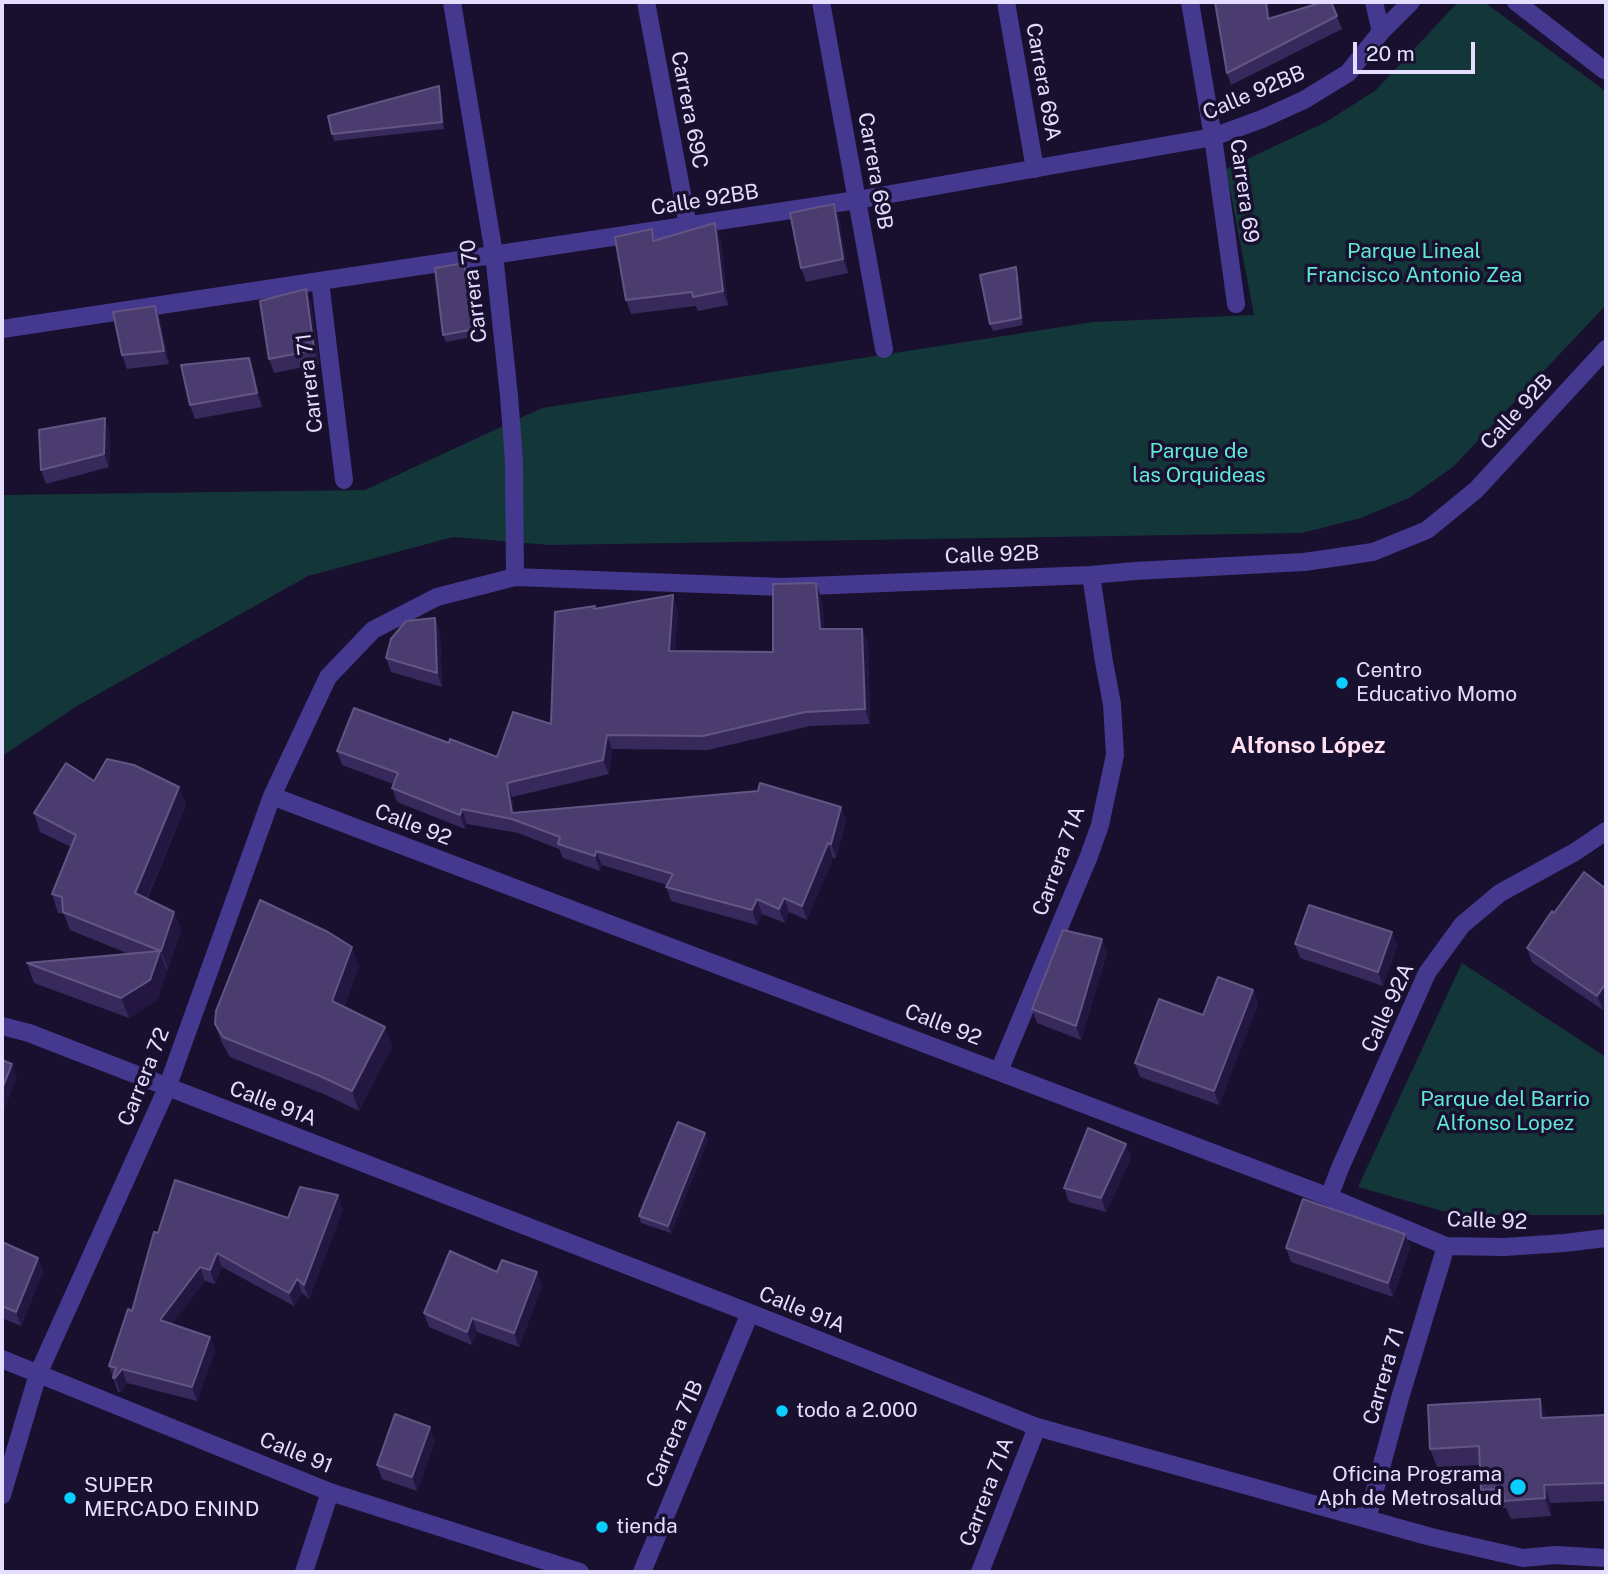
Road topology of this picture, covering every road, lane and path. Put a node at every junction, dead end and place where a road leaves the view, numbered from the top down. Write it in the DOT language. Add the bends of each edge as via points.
graph roads {
  1 [pos="452,2"];
  2 [pos="646,2"];
  3 [pos="821,2"];
  4 [pos="1006,2"];
  5 [pos="1190,2"];
  6 [pos="1374,2"];
  7 [pos="1411,2"];
  8 [pos="1516,2"];
  9 [pos="1381,32"];
  10 [pos="1605,69"];
  11 [pos="1213,137"];
  12 [pos="1035,169"];
  13 [pos="857,200"];
  14 [pos="688,226"];
  15 [pos="494,254"];
  16 [pos="320,281"];
  17 [pos="1237,304"];
  18 [pos="2,329"];
  19 [pos="884,349"];
  20 [pos="1606,349"];
  21 [pos="344,480"];
  22 [pos="1091,575"];
  23 [pos="515,577"];
  24 [pos="328,677"];
  25 [pos="272,796"];
  26 [pos="1606,831"];
  27 [pos="2,1026"];
  28 [pos="999,1071"];
  29 [pos="167,1087"];
  30 [pos="1329,1196"];
  31 [pos="1606,1237"];
  32 [pos="1446,1246"];
  33 [pos="750,1314"];
  34 [pos="2,1359"];
  35 [pos="38,1374"];
  36 [pos="1037,1427"];
  37 [pos="330,1492"];
  38 [pos="2,1495"];
  39 [pos="1367,1518"];
  40 [pos="1606,1558"];
  41 [pos="304,1572"];
  42 [pos="580,1572"];
  43 [pos="642,1572"];
  44 [pos="980,1572"];
  1 -- 15 [label="street, Carrera 70"];
  2 -- 14 [label="street, Carrera 69C"];
  3 -- 13 [label="street, Carrera 69B"];
  4 -- 12 [label="street, Carrera 69A"];
  5 -- 11 [label="street, Carrera 69"];
  6 -- 9 [label="street"];
  7 -- 9 [label="street, Calle 92BB"];
  8 -- 10 [label="street"];
  9 -- 11 [label="street, Calle 92BB" via="1348,72 1304,100"];
  11 -- 12 [label="street, Calle 92BB"];
  11 -- 17 [label="street, Carrera 69"];
  12 -- 13 [label="street, Calle 92BB"];
  13 -- 14 [label="street, Calle 92BB"];
  13 -- 19 [label="street, Carrera 69B"];
  14 -- 15 [label="street, Calle 92BB"];
  15 -- 16 [label="street, Calle 92BB"];
  15 -- 23 [label="street, Carrera 70" via="515,483"];
  16 -- 18 [label="street, Calle 92BB"];
  16 -- 21 [label="street, Carrera 71"];
  20 -- 22 [label="street, Calle 92B" via="1476,490 1427,530 1373,552 1304,562"];
  22 -- 23 [label="street, Calle 92B" via="782,587"];
  22 -- 28 [label="street, Carrera 71A" via="1112,704 1115,755 1089,856"];
  23 -- 24 [label="street, Calle 92B" via="437,597 373,630"];
  24 -- 25 [label="street, Carrera 72"];
  25 -- 28 [label="street, Calle 92"];
  25 -- 29 [label="street, Carrera 72"];
  26 -- 30 [label="street, Calle 92A" via="1500,893 1462,925 1427,972"];
  27 -- 29 [label="street, Calle 91A"];
  28 -- 30 [label="street, Calle 92"];
  29 -- 33 [label="street, Calle 91A"];
  29 -- 35 [label="street, Carrera 72"];
  30 -- 32 [label="street, Calle 92"];
  31 -- 32 [label="street, Calle 92" via="1564,1244"];
  32 -- 39 [label="street, Carrera 71"];
  33 -- 36 [label="street, Calle 91A"];
  33 -- 43 [label="street, Carrera 71B"];
  34 -- 35 [label="street, Calle 91"];
  35 -- 37 [label="street, Calle 91"];
  35 -- 38 [label="street, Carrera 72"];
  36 -- 39 [label="street, Calle 91A"];
  36 -- 44 [label="street, Carrera 71A"];
  37 -- 41 [label="street"];
  37 -- 42 [label="street, Calle 91"];
  39 -- 40 [label="street, Calle 91A" via="1523,1558"];
}
